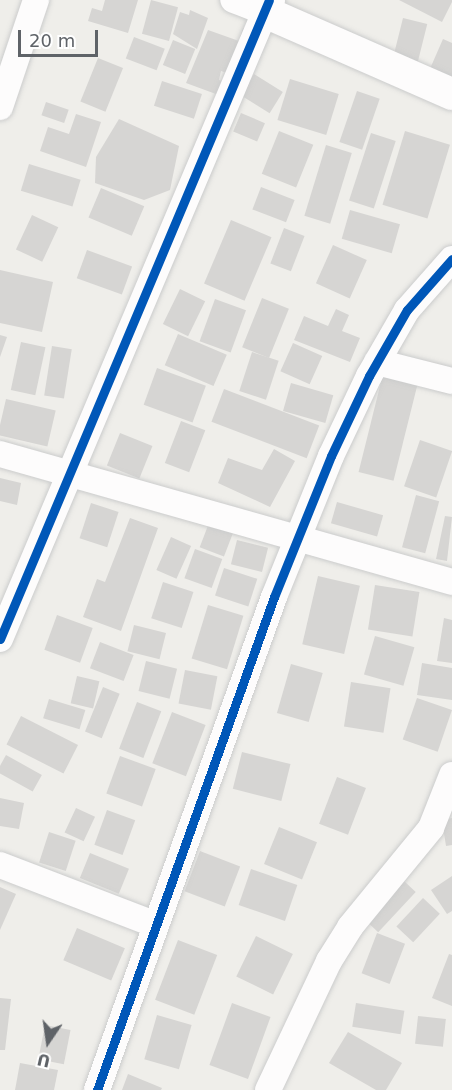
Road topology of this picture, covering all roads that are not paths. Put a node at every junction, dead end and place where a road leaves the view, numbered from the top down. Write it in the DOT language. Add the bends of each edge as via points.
graph roads {
  1 [pos="36,0"];
  2 [pos="233,0"];
  3 [pos="267,6"];
  4 [pos="452,94"];
  5 [pos="0,107"];
  6 [pos="452,259"];
  7 [pos="377,362"];
  8 [pos="452,381"];
  9 [pos="0,454"];
  10 [pos="69,472"];
  11 [pos="297,540"];
  12 [pos="452,582"];
  13 [pos="0,639"];
  14 [pos="452,775"];
  15 [pos="0,865"];
  16 [pos="156,925"];
  17 [pos="97,1090"];
  18 [pos="268,1090"];
  1 -- 5 [label="street"];
  2 -- 3 [label="street"];
  3 -- 4 [label="street"];
  3 -- 10 [label="street"];
  6 -- 7 [label="street" via="407,310"];
  7 -- 8 [label="street"];
  7 -- 11 [label="street" via="331,456"];
  9 -- 10 [label="street"];
  10 -- 11 [label="street"];
  10 -- 13 [label="street"];
  11 -- 12 [label="street"];
  11 -- 16 [label="street"];
  14 -- 18 [label="street" via="431,828 350,927 329,960"];
  15 -- 16 [label="street"];
  16 -- 17 [label="street"];
}
